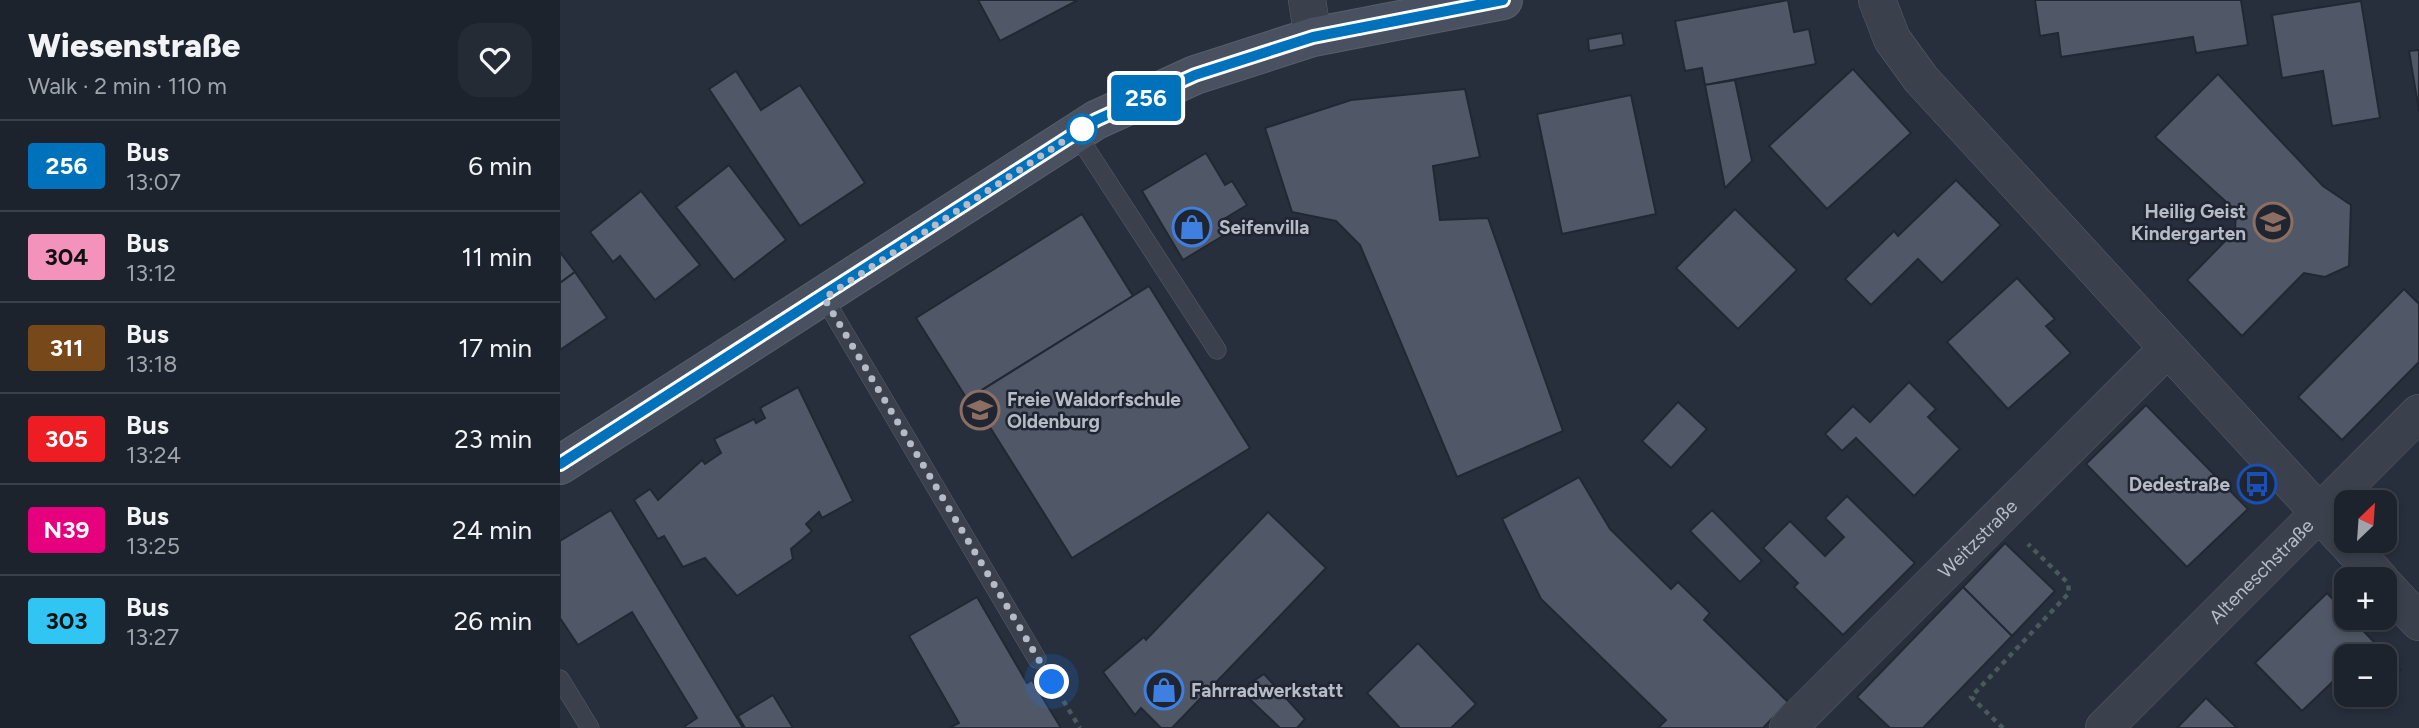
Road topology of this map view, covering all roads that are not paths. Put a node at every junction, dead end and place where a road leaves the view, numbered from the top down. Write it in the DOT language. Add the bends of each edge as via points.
graph roads {
  1 [pos="1307,0"];
  2 [pos="1503,0"];
  3 [pos="1877,0"];
  4 [pos="1313,37"];
  5 [pos="1076,133"];
  6 [pos="824,298"];
  7 [pos="2167,349"];
  8 [pos="1217,350"];
  9 [pos="2419,413"];
  10 [pos="560,464"];
  11 [pos="2319,514"];
  12 [pos="2369,567"];
  13 [pos="2397,598"];
  14 [pos="2419,622"];
  15 [pos="1037,659"];
  16 [pos="560,679"];
  17 [pos="590,728"];
  18 [pos="1788,728"];
  19 [pos="2104,728"];
  1 -- 4 [label="street"];
  2 -- 4 [label="main road"];
  3 -- 7 [label="street" via="1892,40 1922,79"];
  4 -- 5 [label="main road" via="1195,75"];
  5 -- 6 [label="main road"];
  5 -- 8 [label="lane"];
  6 -- 10 [label="main road"];
  6 -- 15 [label="lane"];
  7 -- 11 [label="street"];
  7 -- 18 [label="street, Weitzstraße"];
  9 -- 11 [label="street, Alteneschstraße"];
  11 -- 12 [label="street"];
  11 -- 19 [label="street, Alteneschstraße"];
  13 -- 14 [label="street"];
  16 -- 17 [label="lane"];
}
